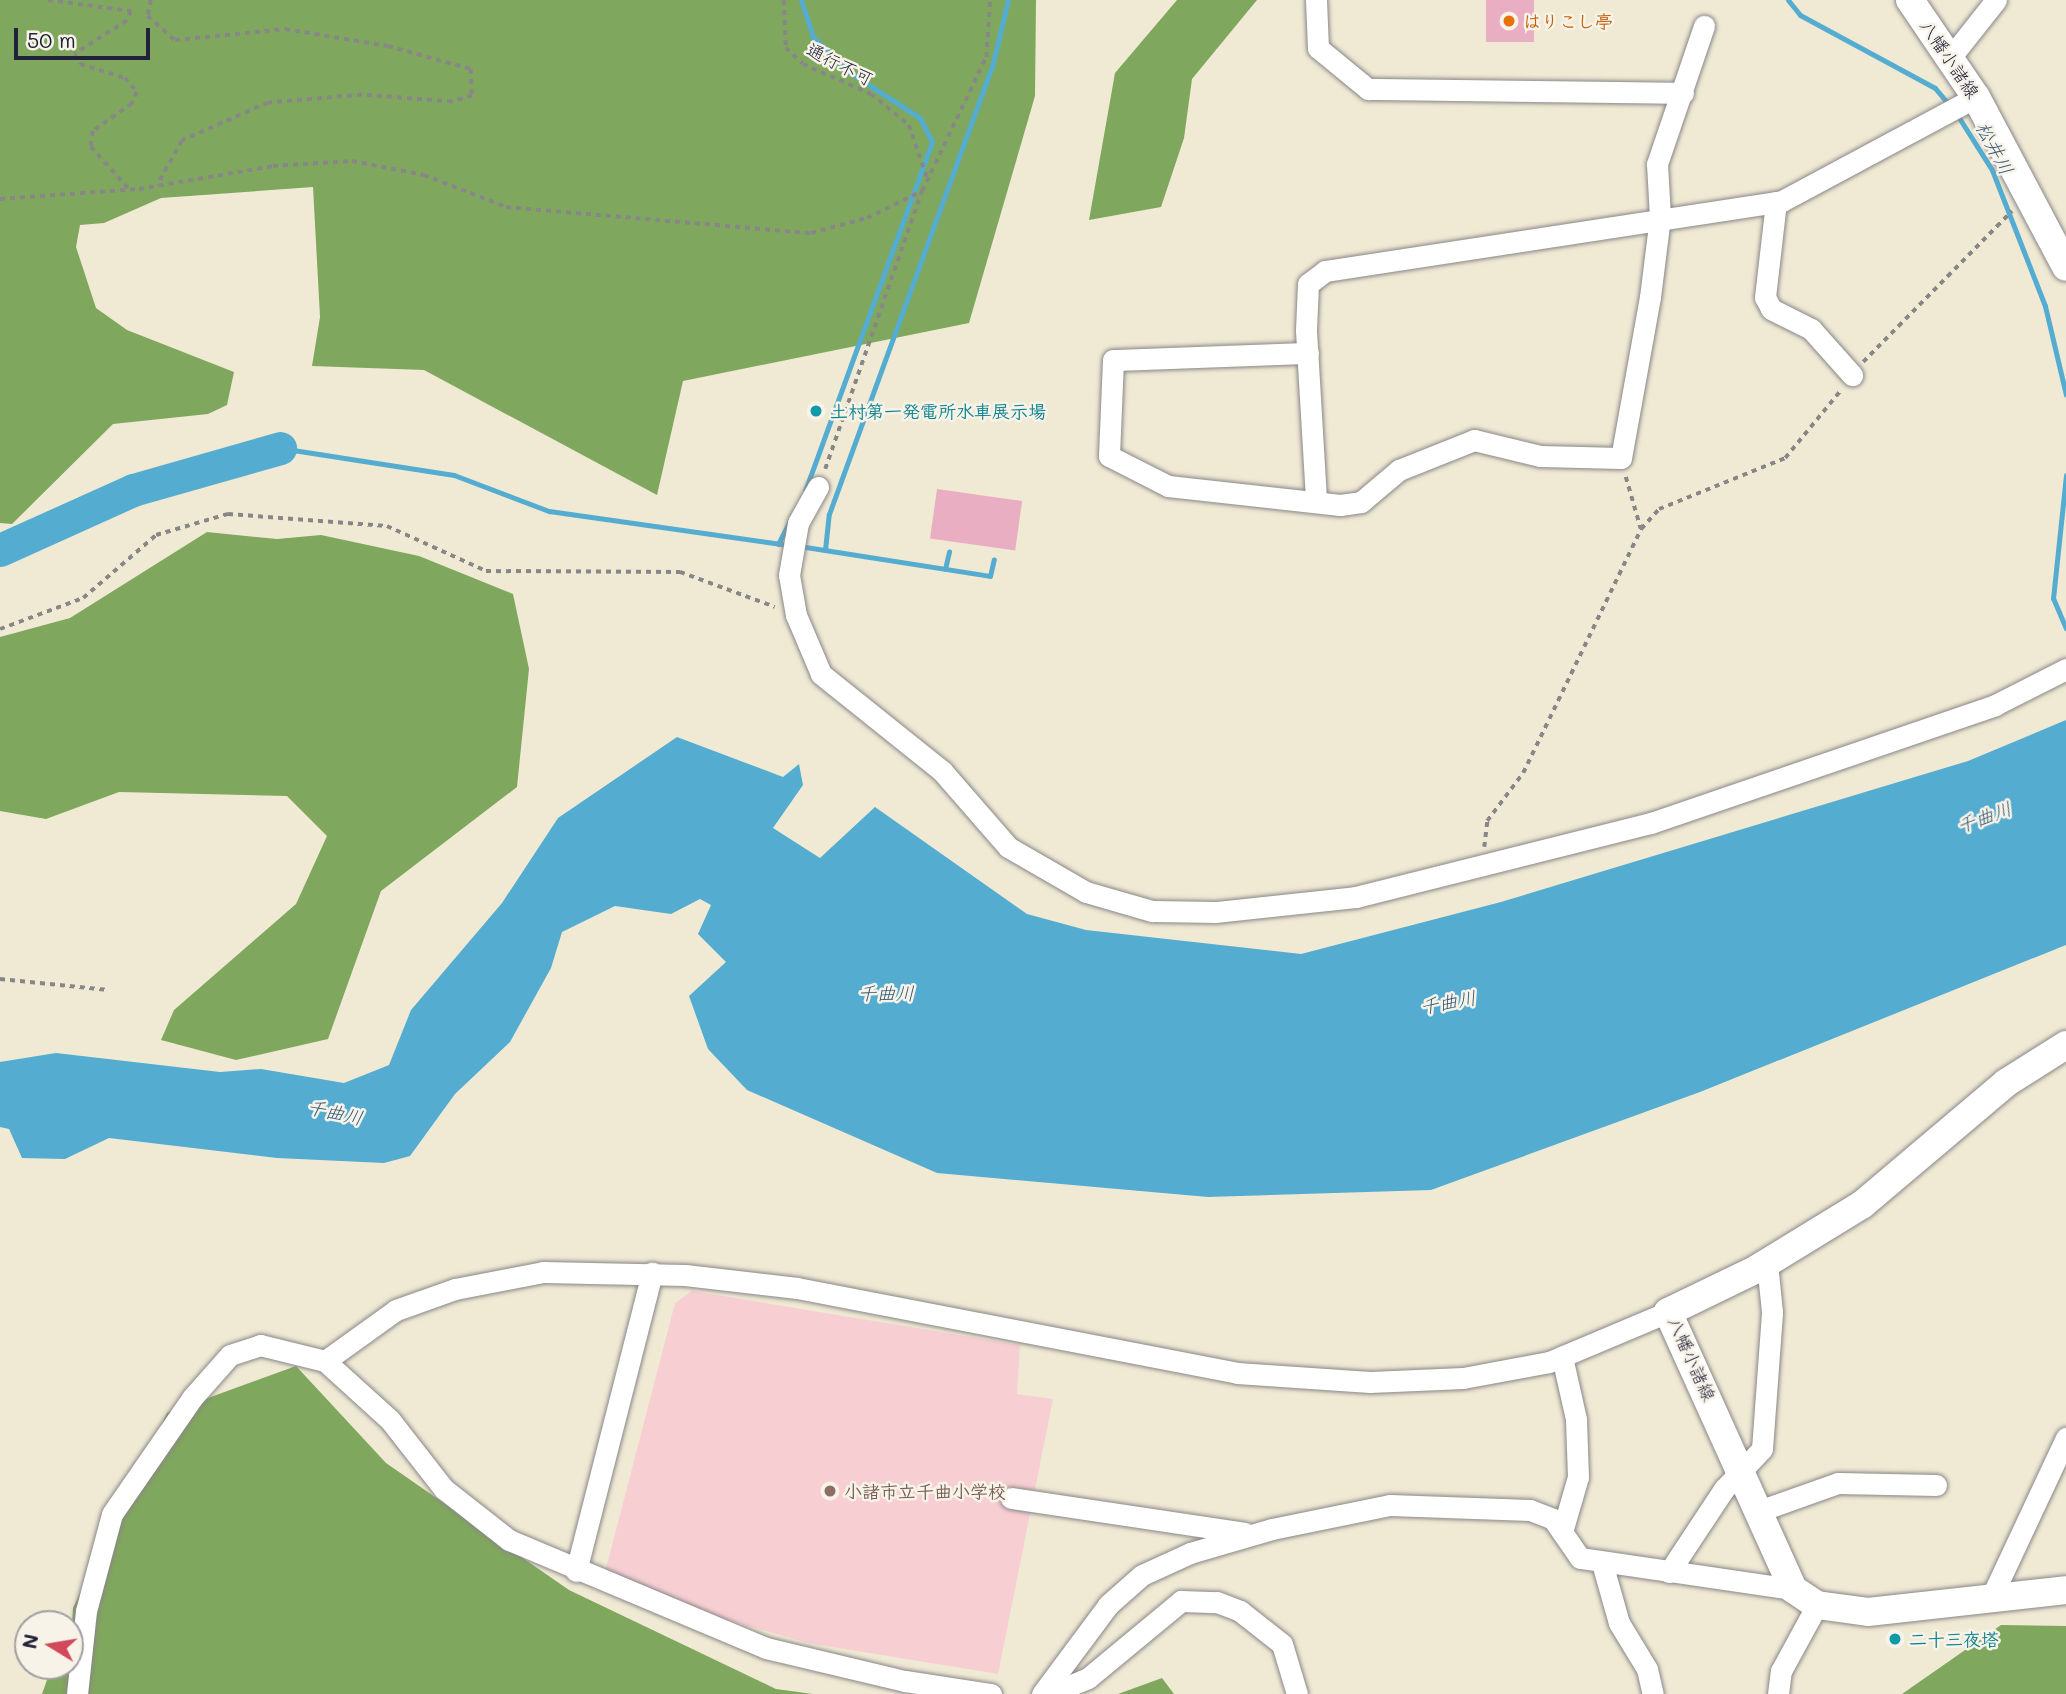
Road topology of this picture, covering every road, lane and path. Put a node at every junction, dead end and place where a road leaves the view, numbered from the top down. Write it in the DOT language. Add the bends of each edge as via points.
graph roads {
  1 [pos="47,0"];
  2 [pos="151,0"];
  3 [pos="783,0"];
  4 [pos="990,0"];
  5 [pos="1316,0"];
  6 [pos="1910,0"];
  7 [pos="1996,0"];
  8 [pos="1704,26"];
  9 [pos="1950,58"];
  10 [pos="1683,93"];
  11 [pos="1976,97"];
  12 [pos="928,178"];
  13 [pos="157,186"];
  14 [pos="130,190"];
  15 [pos="922,191"];
  16 [pos="0,200"];
  17 [pos="1776,202"];
  18 [pos="1660,217"];
  19 [pos="2066,267"];
  20 [pos="1308,353"];
  21 [pos="1852,375"];
  22 [pos="1620,458"];
  23 [pos="818,487"];
  24 [pos="1316,499"];
  25 [pos="796,615"];
  26 [pos="0,629"];
  27 [pos="2066,669"];
  28 [pos="1482,867"];
  29 [pos="0,979"];
  30 [pos="108,990"];
  31 [pos="2066,1045"];
  32 [pos="1767,1263"];
  33 [pos="652,1273"];
  34 [pos="1668,1312"];
  35 [pos="1562,1357"];
  36 [pos="325,1361"];
  37 [pos="2066,1438"];
  38 [pos="1742,1466"];
  39 [pos="1936,1485"];
  40 [pos="1011,1498"];
  41 [pos="1759,1511"];
  42 [pos="1562,1532"];
  43 [pos="1253,1534"];
  44 [pos="1602,1563"];
  45 [pos="576,1572"];
  46 [pos="1669,1572"];
  47 [pos="1793,1589"];
  48 [pos="2066,1590"];
  49 [pos="1991,1598"];
  50 [pos="1817,1605"];
  51 [pos="77,1694"];
  52 [pos="991,1694"];
  53 [pos="1042,1694"];
  54 [pos="1049,1694"];
  55 [pos="1297,1694"];
  56 [pos="1653,1694"];
  57 [pos="1777,1694"];
  1 -- 14 [label="path" via="131,11 127,21 75,54 80,64 125,78 137,92 132,104 93,131 91,147"];
  2 -- 13 [label="path" via="148,16 176,40 285,29 388,46 471,69 472,96 268,103 182,141"];
  3 -- 12 [label="path, 通行不可" via="786,48 803,64 871,94 909,125"];
  4 -- 12 [label="path" via="986,57"];
  5 -- 10 [label="street" via="1318,48 1368,89"];
  6 -- 9 [label="main road, 八幡小諸線"];
  7 -- 9 [label="street"];
  8 -- 10 [label="street"];
  9 -- 11 [label="main road, 八幡小諸線"];
  10 -- 18 [label="street" via="1657,164"];
  11 -- 17 [label="street"];
  11 -- 19 [label="main road, 八幡小諸線"];
  12 -- 15 [label="path"];
  13 -- 14 [label="path"];
  13 -- 15 [label="path" via="273,166 352,161 424,175 506,207 811,233 867,218"];
  14 -- 16 [label="path"];
  15 -- 23 [label="path"];
  17 -- 18 [label="street"];
  17 -- 21 [label="street" via="1765,297 1771,309 1811,328"];
  18 -- 20 [label="street" via="1325,271 1308,284"];
  18 -- 22 [label="street"];
  20 -- 24 [label="street"];
  20 -- 24 [label="street" via="1113,360 1109,456 1168,486"];
  22 -- 24 [label="street" via="1540,456 1474,440 1399,470 1361,502 1340,505"];
  22 -- 28 [label="path" via="1641,529 1523,773 1487,821"];
  23 -- 25 [label="street" via="798,523 789,575"];
  25 -- 26 [label="path" via="680,572 486,571 387,526 228,514 156,535 83,597"];
  25 -- 28 [label="street" via="821,674 942,771 1008,847 1086,892 1152,911 1216,912 1356,897"];
  27 -- 28 [label="street" via="2042,686 1651,823"];
  29 -- 30 [label="path"];
  31 -- 32 [label="main road, 八幡小諸線" via="2006,1083 1863,1204"];
  32 -- 34 [label="main road, 八幡小諸線"];
  32 -- 38 [label="street" via="1772,1312 1762,1449"];
  33 -- 35 [label="street" via="797,1288 1237,1373 1370,1381 1462,1378"];
  33 -- 36 [label="street" via="543,1272 455,1289 396,1310"];
  33 -- 45 [label="street"];
  34 -- 35 [label="street"];
  34 -- 38 [label="main road, 八幡小諸線"];
  35 -- 42 [label="street" via="1576,1419 1578,1477"];
  36 -- 45 [label="street" via="390,1420 444,1489 509,1540"];
  36 -- 51 [label="street" via="260,1345 230,1355 155,1443 111,1514 86,1611"];
  37 -- 49 [label="street"];
  38 -- 41 [label="main road, 八幡小諸線"];
  38 -- 46 [label="street"];
  39 -- 41 [label="street" via="1838,1483"];
  40 -- 43 [label="street"];
  41 -- 47 [label="main road, 八幡小諸線"];
  42 -- 43 [label="street" via="1553,1519 1530,1510 1471,1511 1444,1504 1390,1505"];
  42 -- 44 [label="street" via="1580,1558"];
  43 -- 53 [label="street" via="1142,1575 1108,1605"];
  44 -- 46 [label="street"];
  44 -- 56 [label="street" via="1619,1623 1647,1669"];
  45 -- 52 [label="street" via="766,1648 905,1682"];
  46 -- 47 [label="street"];
  47 -- 50 [label="main road"];
  48 -- 49 [label="main road"];
  49 -- 50 [label="main road" via="1868,1612"];
  50 -- 57 [label="street" via="1781,1671"];
  54 -- 55 [label="street" via="1088,1678 1181,1601 1217,1602 1240,1611 1282,1644"];
}
